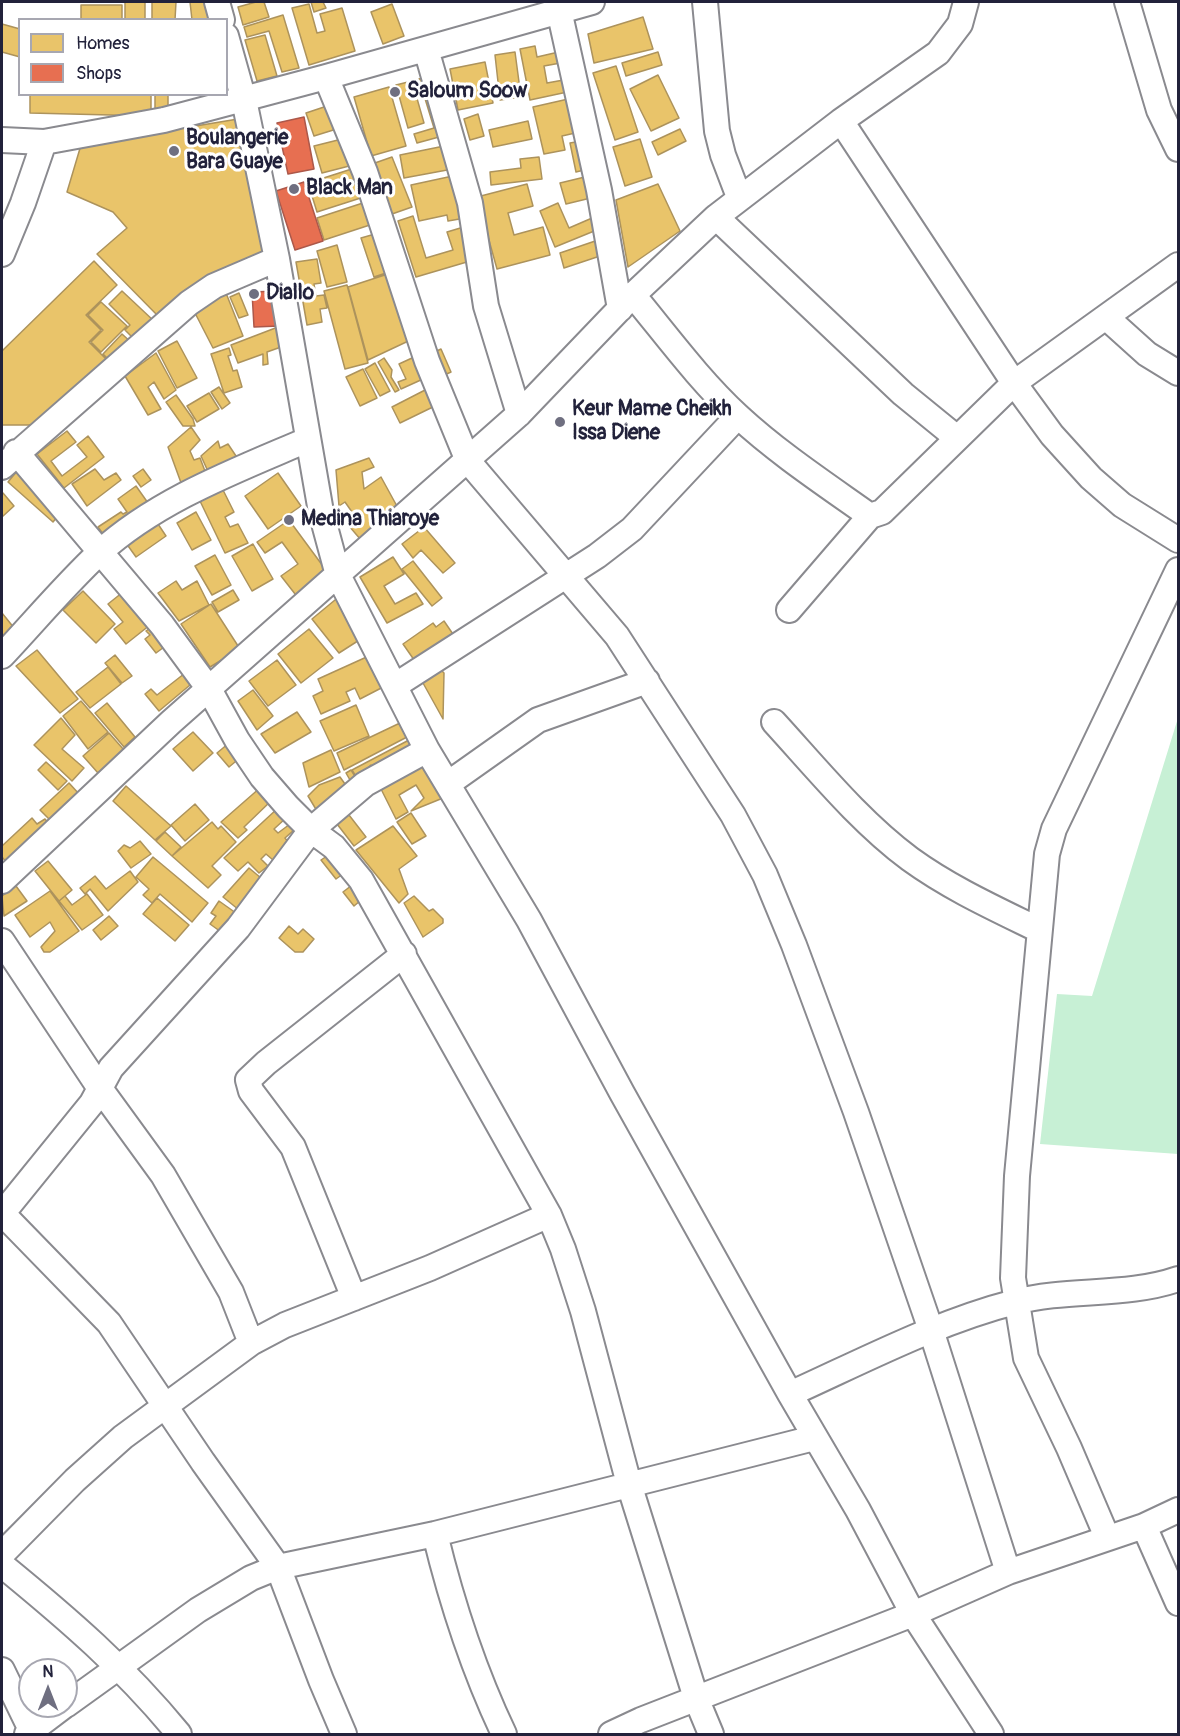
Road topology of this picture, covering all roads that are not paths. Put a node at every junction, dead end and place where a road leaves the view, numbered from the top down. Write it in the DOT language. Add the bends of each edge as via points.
graph roads {
  1 [pos="217,2"];
  2 [pos="587,2"];
  3 [pos="705,2"];
  4 [pos="966,2"];
  5 [pos="1127,2"];
  6 [pos="559,10"];
  7 [pos="221,18"];
  8 [pos="228,43"];
  9 [pos="426,50"];
  10 [pos="326,77"];
  11 [pos="244,100"];
  12 [pos="841,121"];
  13 [pos="2,140"];
  14 [pos="44,142"];
  15 [pos="1179,149"];
  16 [pos="739,197"];
  17 [pos="716,217"];
  18 [pos="2,254"];
  19 [pos="277,259"];
  20 [pos="1179,265"];
  21 [pos="627,302"];
  22 [pos="1107,318"];
  23 [pos="1179,373"];
  24 [pos="1014,383"];
  25 [pos="519,414"];
  26 [pos="738,416"];
  27 [pos="957,438"];
  28 [pos="307,440"];
  29 [pos="9,459"];
  30 [pos="468,461"];
  31 [pos="870,516"];
  32 [pos="1179,540"];
  33 [pos="100,553"];
  34 [pos="338,575"];
  35 [pos="1177,575"];
  36 [pos="565,576"];
  37 [pos="789,610"];
  38 [pos="2,656"];
  39 [pos="646,681"];
  40 [pos="396,685"];
  41 [pos="209,689"];
  42 [pos="774,722"];
  43 [pos="428,750"];
  44 [pos="449,783"];
  45 [pos="311,830"];
  46 [pos="2,881"];
  47 [pos="1039,930"];
  48 [pos="2,941"];
  49 [pos="404,954"];
  50 [pos="99,1087"];
  51 [pos="2,1214"];
  52 [pos="549,1215"];
  53 [pos="1179,1279"];
  54 [pos="354,1298"];
  55 [pos="1015,1302"];
  56 [pos="931,1330"];
  57 [pos="251,1343"];
  58 [pos="790,1394"];
  59 [pos="165,1406"];
  60 [pos="814,1438"];
  61 [pos="629,1484"];
  62 [pos="1179,1510"];
  63 [pos="1144,1526"];
  64 [pos="435,1534"];
  65 [pos="1107,1537"];
  66 [pos="2,1554"];
  67 [pos="2,1565"];
  68 [pos="278,1567"];
  69 [pos="1008,1572"];
  70 [pos="1179,1603"];
  71 [pos="913,1614"];
  72 [pos="121,1667"];
  73 [pos="2,1670"];
  74 [pos="78,1696"];
  75 [pos="696,1698"];
  76 [pos="49,1718"];
  77 [pos="30,1733"];
  78 [pos="179,1734"];
  79 [pos="344,1734"];
  80 [pos="504,1734"];
  81 [pos="611,1734"];
  82 [pos="711,1734"];
  83 [pos="991,1734"];
  1 -- 7 [label="street"];
  2 -- 6 [label="street"];
  3 -- 16 [label="street" via="717,131"];
  4 -- 12 [label="street" via="960,24 938,53"];
  5 -- 15 [label="street" via="1159,110"];
  6 -- 9 [label="street"];
  6 -- 21 [label="street"];
  8 -- 11 [label="street"];
  9 -- 10 [label="street"];
  9 -- 25 [label="street" via="470,203 486,306"];
  10 -- 11 [label="street"];
  10 -- 30 [label="street" via="369,183 428,361"];
  11 -- 14 [label="street" via="112,131"];
  11 -- 19 [label="street"];
  12 -- 16 [label="street"];
  12 -- 24 [label="street"];
  13 -- 14 [label="street"];
  14 -- 18 [label="street"];
  16 -- 17 [label="street"];
  17 -- 21 [label="street"];
  17 -- 27 [label="street" via="903,393"];
  19 -- 28 [label="street"];
  19 -- 29 [label="street" via="214,286 189,303"];
  20 -- 22 [label="street"];
  21 -- 25 [label="street"];
  21 -- 26 [label="street"];
  22 -- 23 [label="street" via="1147,354"];
  22 -- 24 [label="street"];
  24 -- 27 [label="street"];
  24 -- 32 [label="street" via="1091,478 1122,505"];
  25 -- 30 [label="street"];
  26 -- 31 [label="street"];
  26 -- 36 [label="street" via="632,529"];
  27 -- 31 [label="street" via="882,512"];
  28 -- 33 [label="street" via="193,491"];
  28 -- 34 [label="street"];
  29 -- 33 [label="street"];
  30 -- 34 [label="street"];
  30 -- 36 [label="street"];
  31 -- 37 [label="street"];
  33 -- 38 [label="street"];
  33 -- 41 [label="street" via="162,625"];
  34 -- 40 [label="street"];
  34 -- 41 [label="street"];
  35 -- 47 [label="street" via="1054,829 1047,854"];
  36 -- 39 [label="street" via="617,636"];
  36 -- 40 [label="street"];
  39 -- 44 [label="street" via="538,720"];
  39 -- 56 [label="street" via="733,814 765,875 856,1112"];
  40 -- 43 [label="street"];
  41 -- 45 [label="street" via="262,777"];
  41 -- 46 [label="street"];
  42 -- 47 [label="street" via="876,830 909,858 957,889"];
  43 -- 44 [label="street"];
  43 -- 45 [label="street" via="365,784"];
  44 -- 58 [label="street" via="529,920"];
  45 -- 49 [label="street" via="334,847 361,880"];
  45 -- 50 [label="street" via="238,928 111,1068"];
  47 -- 55 [label="street" via="1017,1176"];
  48 -- 50 [label="street"];
  49 -- 52 [label="street"];
  49 -- 54 [label="street" via="248,1080 251,1091 292,1147"];
  50 -- 51 [label="street" via="92,1103"];
  50 -- 57 [label="street" via="163,1175 231,1292"];
  51 -- 59 [label="street" via="109,1323"];
  52 -- 54 [label="street"];
  52 -- 61 [label="street" via="583,1311"];
  53 -- 55 [label="street" via="1138,1288"];
  54 -- 57 [label="street"];
  55 -- 56 [label="street"];
  55 -- 65 [label="street" via="1026,1358"];
  56 -- 58 [label="street"];
  56 -- 69 [label="street"];
  57 -- 59 [label="street"];
  58 -- 60 [label="street"];
  59 -- 66 [label="street" via="75,1480"];
  59 -- 68 [label="street"];
  60 -- 61 [label="street"];
  60 -- 71 [label="street" via="858,1510"];
  61 -- 64 [label="street"];
  61 -- 75 [label="street"];
  62 -- 63 [label="street"];
  63 -- 65 [label="street"];
  63 -- 70 [label="street"];
  64 -- 68 [label="street"];
  64 -- 80 [label="street" via="470,1659"];
  65 -- 69 [label="street"];
  67 -- 72 [label="street"];
  68 -- 72 [label="street" via="251,1578 198,1610"];
  68 -- 79 [label="street"];
  69 -- 71 [label="street"];
  71 -- 75 [label="street"];
  71 -- 83 [label="street"];
  72 -- 74 [label="street"];
  72 -- 78 [label="street"];
  73 -- 77 [label="street"];
  75 -- 81 [label="street"];
  75 -- 82 [label="street"];
  76 -- 77 [label="street"];
}
